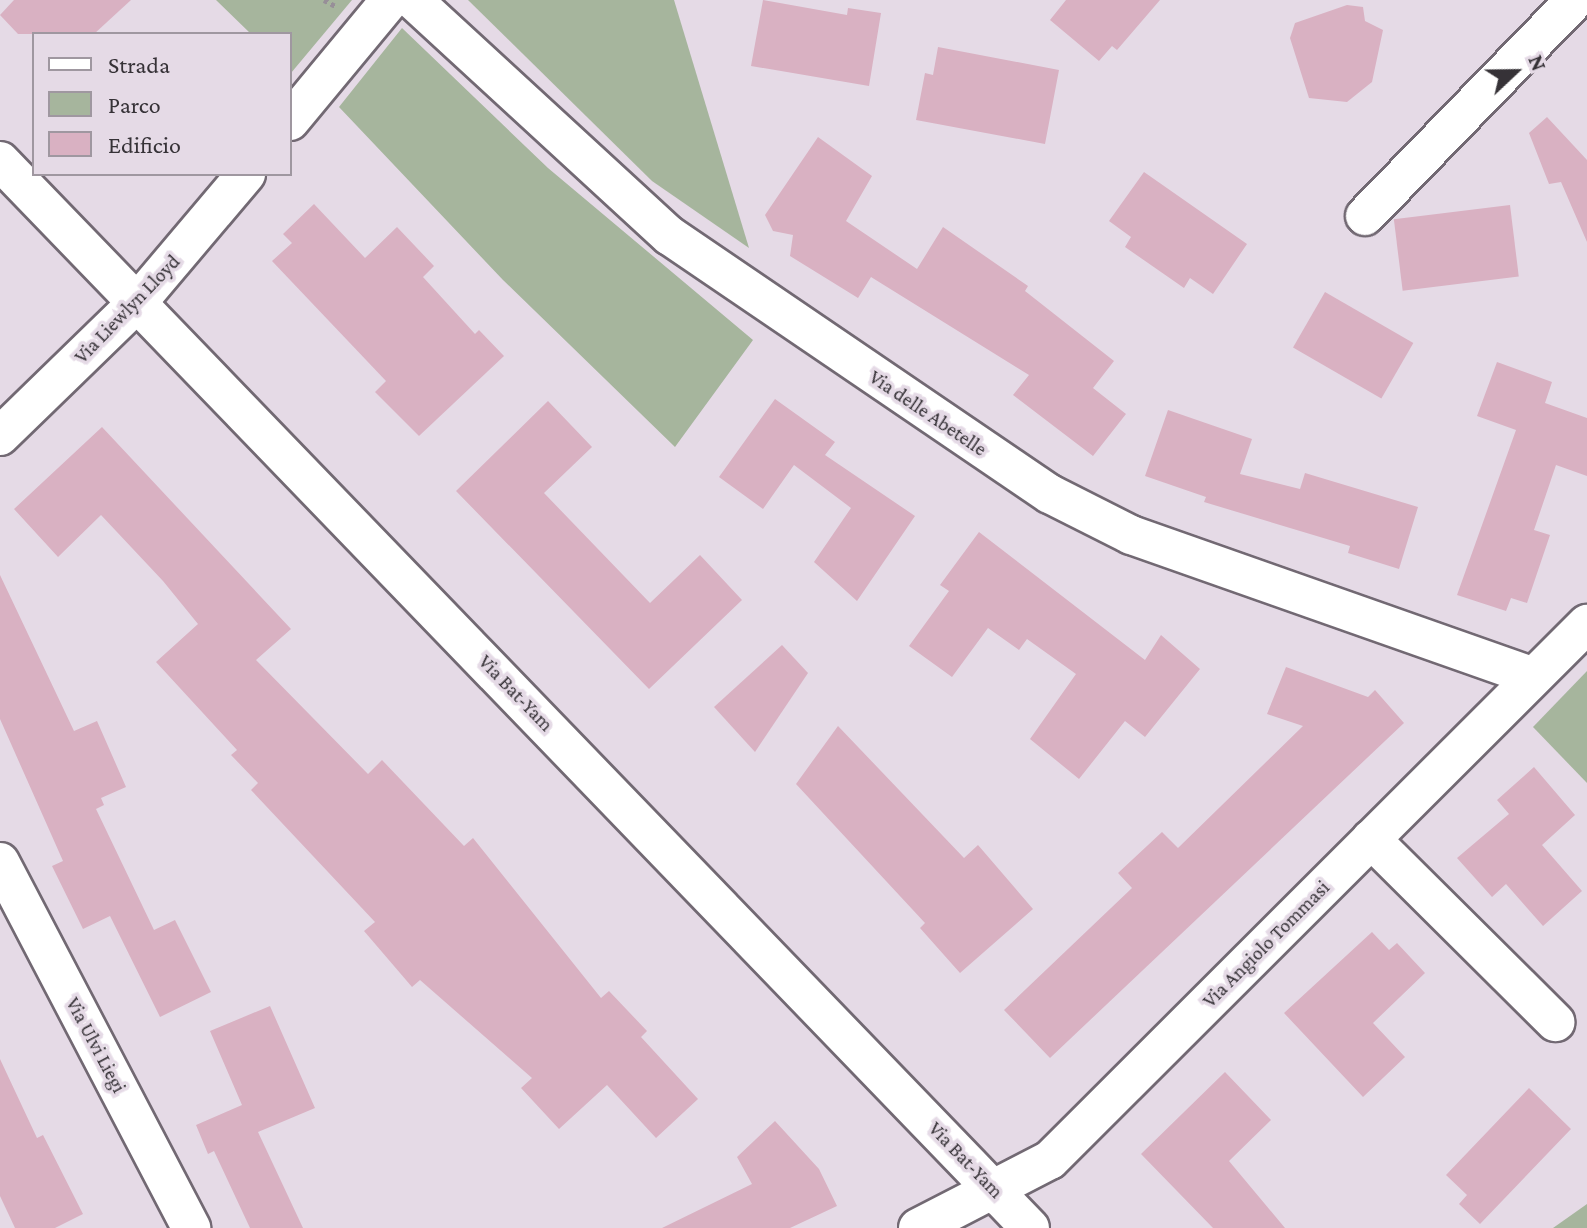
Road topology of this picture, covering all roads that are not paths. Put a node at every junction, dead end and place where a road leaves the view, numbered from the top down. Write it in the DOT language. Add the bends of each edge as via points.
graph roads {
  1 [pos="390,0"];
  2 [pos="413,0"];
  3 [pos="1575,0"];
  4 [pos="292,119"];
  5 [pos="0,161"];
  6 [pos="244,176"];
  7 [pos="1365,216"];
  8 [pos="137,303"];
  9 [pos="0,436"];
  10 [pos="1587,624"];
  11 [pos="1531,676"];
  12 [pos="1371,839"];
  13 [pos="0,862"];
  14 [pos="1555,1022"];
  15 [pos="995,1191"];
  16 [pos="191,1228"];
  17 [pos="918,1228"];
  18 [pos="1030,1228"];
  1 -- 4 [label="street"];
  2 -- 11 [label="street, Via delle Abetelle" via="670,236 1050,494 1131,535"];
  3 -- 7 [label="street"];
  5 -- 8 [label="street, Via Bat-Yam"];
  6 -- 8 [label="street, Via Liewlyn Lloyd"];
  8 -- 9 [label="street, Via Liewlyn Lloyd"];
  8 -- 15 [label="street, Via Bat-Yam"];
  10 -- 11 [label="street, Via Angiolo Tommasi"];
  11 -- 12 [label="street, Via Angiolo Tommasi"];
  12 -- 14 [label="street"];
  12 -- 15 [label="street, Via Angiolo Tommasi" via="1050,1160"];
  13 -- 16 [label="street, Via Ulvi Liegi"];
  15 -- 17 [label="street, Via Angiolo Tommasi"];
  15 -- 18 [label="street, Via Bat-Yam"];
}
